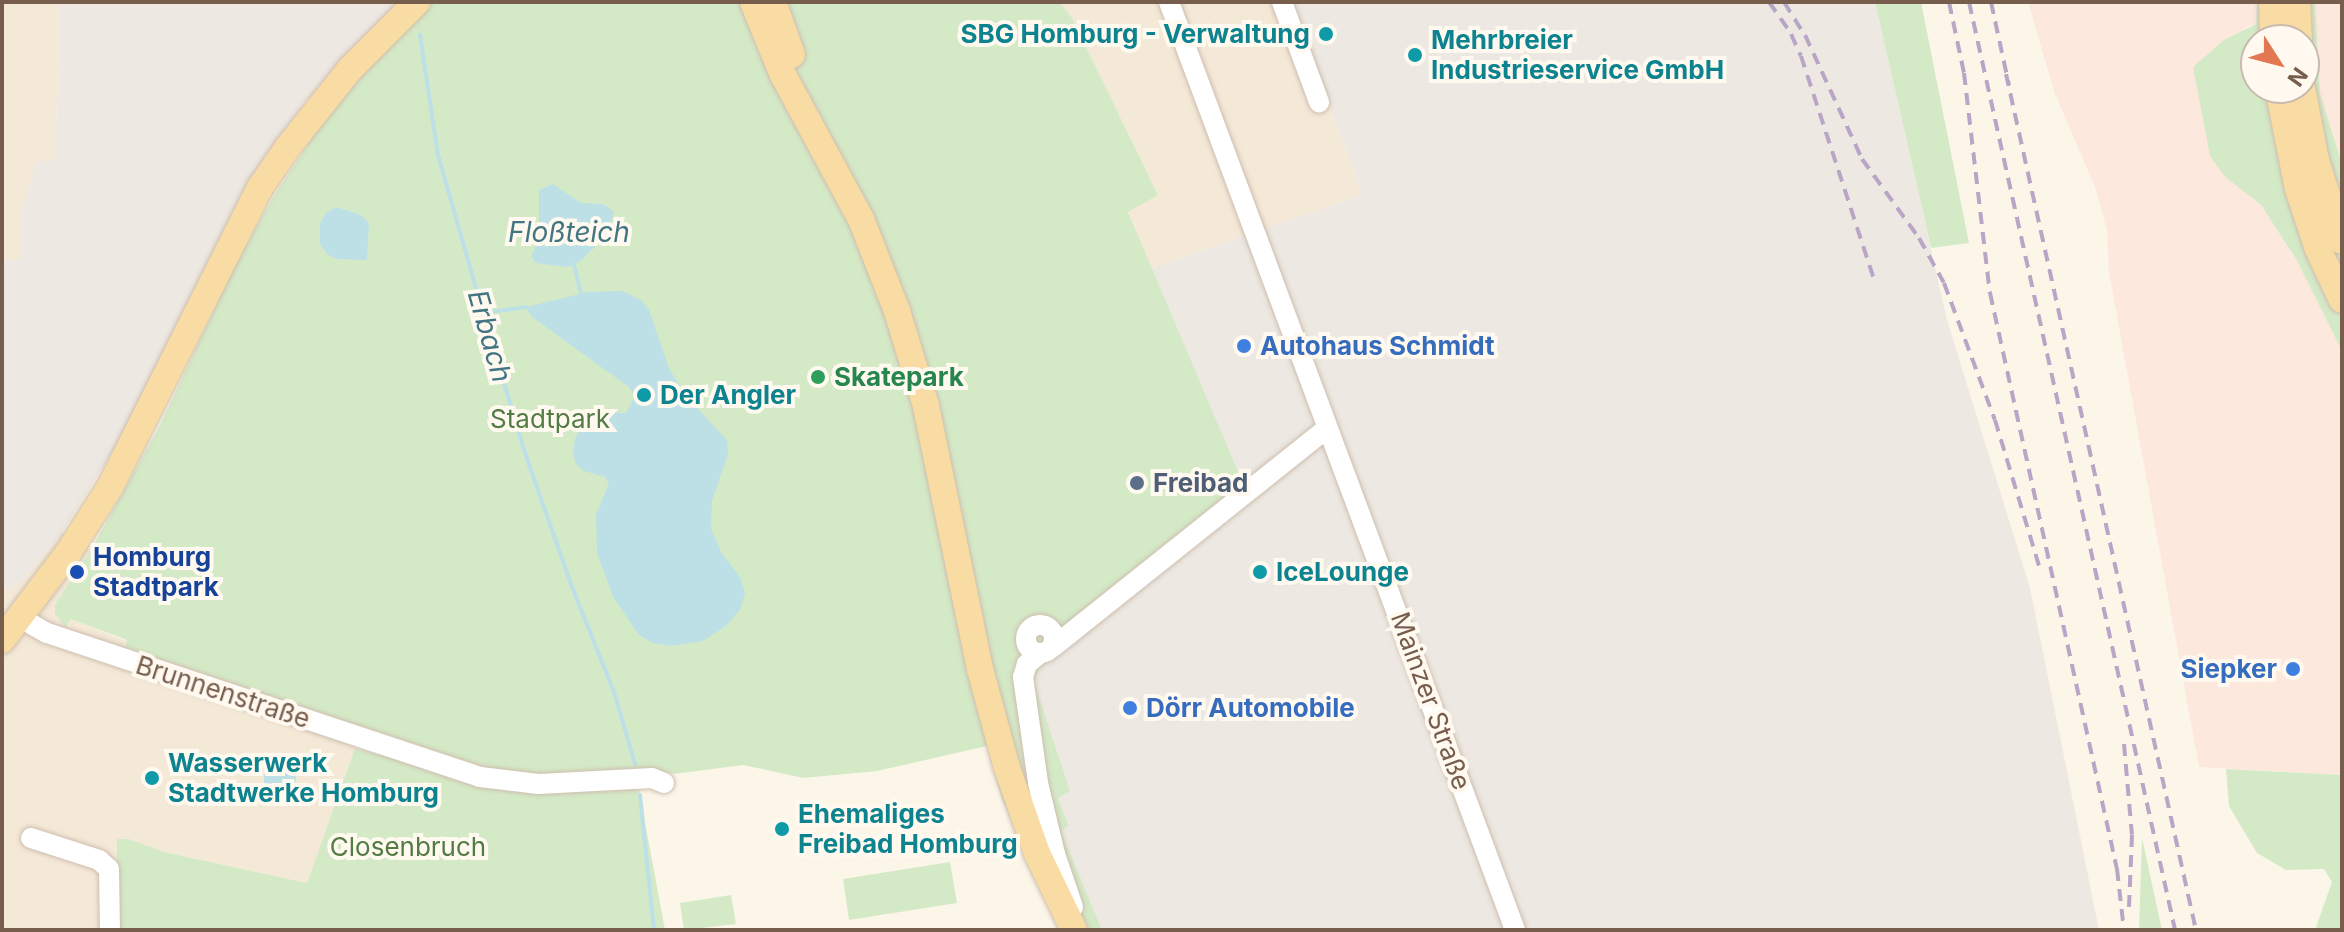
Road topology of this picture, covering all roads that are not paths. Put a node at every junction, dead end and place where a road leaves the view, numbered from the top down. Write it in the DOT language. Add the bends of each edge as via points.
graph roads {
  1 [pos="753,2"];
  2 [pos="773,2"];
  3 [pos="1169,2"];
  4 [pos="1282,2"];
  5 [pos="2272,2"];
  6 [pos="2297,2"];
  7 [pos="409,10"];
  8 [pos="2273,24"];
  9 [pos="2298,24"];
  10 [pos="1319,102"];
  11 [pos="2281,104"];
  12 [pos="2305,104"];
  13 [pos="854,206"];
  14 [pos="2342,241"];
  15 [pos="2342,300"];
  16 [pos="1327,428"];
  17 [pos="1118,592"];
  18 [pos="8,628"];
  19 [pos="1046,650"];
  20 [pos="664,783"];
  21 [pos="31,838"];
  22 [pos="110,930"];
  23 [pos="1076,930"];
  24 [pos="1515,930"];
  1 -- 13 [label="main road" via="783,75"];
  2 -- 13 [label="main road"];
  3 -- 16 [label="street, Mainzer Straße"];
  4 -- 10 [label="street"];
  5 -- 8 [label="main road"];
  6 -- 9 [label="main road"];
  7 -- 18 [label="main road" via="315,111 260,188 110,487 68,553"];
  11 -- 15 [label="main road" via="2298,189"];
  12 -- 14 [label="main road" via="2316,161"];
  13 -- 23 [label="main road" via="897,311 926,406 991,709 1037,853"];
  16 -- 17 [label="street"];
  16 -- 24 [label="street, Mainzer Straße"];
  17 -- 19 [label="street"];
  17 -- 19 [label="street" via="1064,623 1032,627 1026,638 1029,648"];
  18 -- 20 [label="street, Brunnenstraße" via="47,633 480,777 539,784 652,778"];
  19 -- 23 [label="street" via="1027,664 1023,677 1047,820"];
  21 -- 22 [label="street" via="99,860 109,869"];
}
